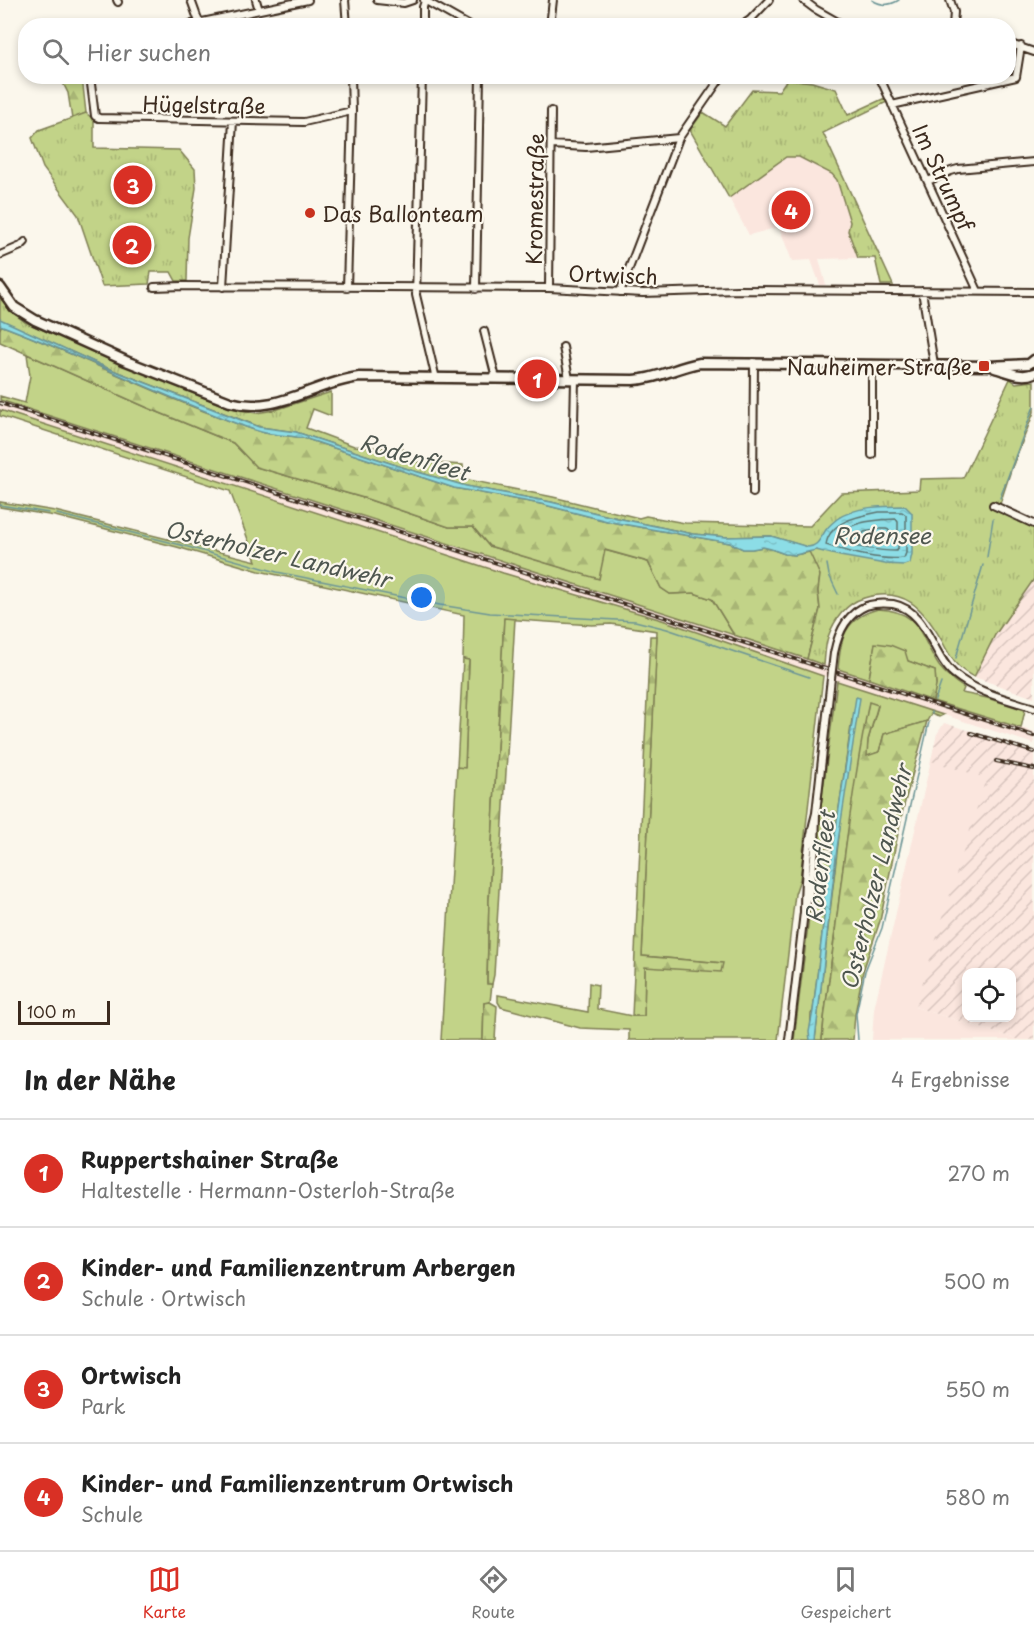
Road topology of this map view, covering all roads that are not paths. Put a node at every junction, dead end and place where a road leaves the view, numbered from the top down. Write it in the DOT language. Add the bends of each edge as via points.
graph roads {
  1 [pos="191,0"];
  2 [pos="256,0"];
  3 [pos="308,0"];
  4 [pos="345,0"];
  5 [pos="377,0"];
  6 [pos="412,0"];
  7 [pos="425,0"];
  8 [pos="553,0"];
  9 [pos="769,0"];
  10 [pos="803,0"];
  11 [pos="950,0"];
  12 [pos="259,10"];
  13 [pos="198,18"];
  14 [pos="219,18"];
  15 [pos="346,18"];
  16 [pos="423,18"];
  17 [pos="456,18"];
  18 [pos="551,18"];
  19 [pos="752,18"];
  20 [pos="831,18"];
  21 [pos="954,18"];
  22 [pos="1016,45"];
  23 [pos="1021,46"];
  24 [pos="1034,52"];
  25 [pos="1016,77"];
  26 [pos="91,84"];
  27 [pos="351,84"];
  28 [pos="422,84"];
  29 [pos="480,84"];
  30 [pos="717,84"];
  31 [pos="883,84"];
  32 [pos="985,84"];
  33 [pos="892,105"];
  34 [pos="352,111"];
  35 [pos="551,111"];
  36 [pos="232,121"];
  37 [pos="679,138"];
  38 [pos="551,145"];
  39 [pos="1034,162"];
  40 [pos="928,181"];
  41 [pos="25,242"];
  42 [pos="0,255"];
  43 [pos="0,287"];
  44 [pos="154,287"];
  45 [pos="223,287"];
  46 [pos="347,288"];
  47 [pos="549,288"];
  48 [pos="417,289"];
  49 [pos="476,289"];
  50 [pos="620,291"];
  51 [pos="922,291"];
  52 [pos="978,291"];
  53 [pos="1034,292"];
  54 [pos="484,331"];
  55 [pos="563,347"];
  56 [pos="1034,360"];
  57 [pos="754,362"];
  58 [pos="872,364"];
  59 [pos="934,364"];
  60 [pos="989,366"];
  61 [pos="1034,373"];
  62 [pos="496,378"];
  63 [pos="436,379"];
  64 [pos="572,379"];
  65 [pos="872,455"];
  66 [pos="573,466"];
  67 [pos="753,493"];
  68 [pos="993,505"];
  69 [pos="1034,524"];
  70 [pos="1034,708"];
  71 [pos="789,1040"];
  1 -- 13 [label="street"];
  2 -- 12 [label="street"];
  3 -- 12 [label="street"];
  4 -- 15 [label="street"];
  5 -- 6 [label="street"];
  7 -- 16 [label="street"];
  7 -- 17 [label="street"];
  8 -- 18 [label="street"];
  9 -- 19 [label="street"];
  10 -- 20 [label="street"];
  11 -- 21 [label="street"];
  12 -- 14 [label="street"];
  22 -- 23 [label="street"];
  23 -- 24 [label="street"];
  23 -- 25 [label="street"];
  26 -- 36 [label="street, Hügelstraße" via="95,116 99,118"];
  27 -- 34 [label="street"];
  28 -- 48 [label="street"];
  29 -- 49 [label="street"];
  30 -- 37 [label="street"];
  31 -- 33 [label="street, Im Strumpf"];
  32 -- 33 [label="street"];
  33 -- 40 [label="street, Im Strumpf"];
  34 -- 36 [label="street, Hügelstraße" via="304,122"];
  34 -- 46 [label="street"];
  35 -- 38 [label="street, Kromestraße"];
  36 -- 45 [label="street"];
  37 -- 38 [label="street" via="586,147"];
  37 -- 50 [label="street"];
  38 -- 47 [label="street, Kromestraße"];
  39 -- 40 [label="street" via="958,169"];
  40 -- 52 [label="street, Im Strumpf"];
  41 -- 42 [label="street"];
  43 -- 63 [label="street" via="14,307 35,320 126,361 239,404 272,404 350,378"];
  44 -- 45 [label="street, Ortwisch"];
  45 -- 46 [label="street, Ortwisch"];
  46 -- 48 [label="street, Ortwisch"];
  47 -- 49 [label="street, Ortwisch"];
  47 -- 50 [label="street, Ortwisch"];
  48 -- 49 [label="street, Ortwisch"];
  48 -- 63 [label="street"];
  50 -- 51 [label="street, Ortwisch"];
  51 -- 52 [label="street, Ortwisch"];
  51 -- 59 [label="street"];
  52 -- 53 [label="street, Ortwisch"];
  54 -- 62 [label="street"];
  55 -- 64 [label="street"];
  56 -- 60 [label="street" via="1023,365"];
  57 -- 58 [label="street"];
  57 -- 64 [label="street" via="700,363 646,380"];
  57 -- 67 [label="street"];
  58 -- 59 [label="street"];
  58 -- 65 [label="street"];
  59 -- 60 [label="street"];
  60 -- 61 [label="street" via="1020,375"];
  62 -- 63 [label="street"];
  62 -- 64 [label="street"];
  64 -- 66 [label="street"];
  68 -- 69 [label="street"];
  70 -- 71 [label="street, bridge" via="983,692 953,674 920,621 898,605 864,607 843,626 834,653 815,849"];
}
